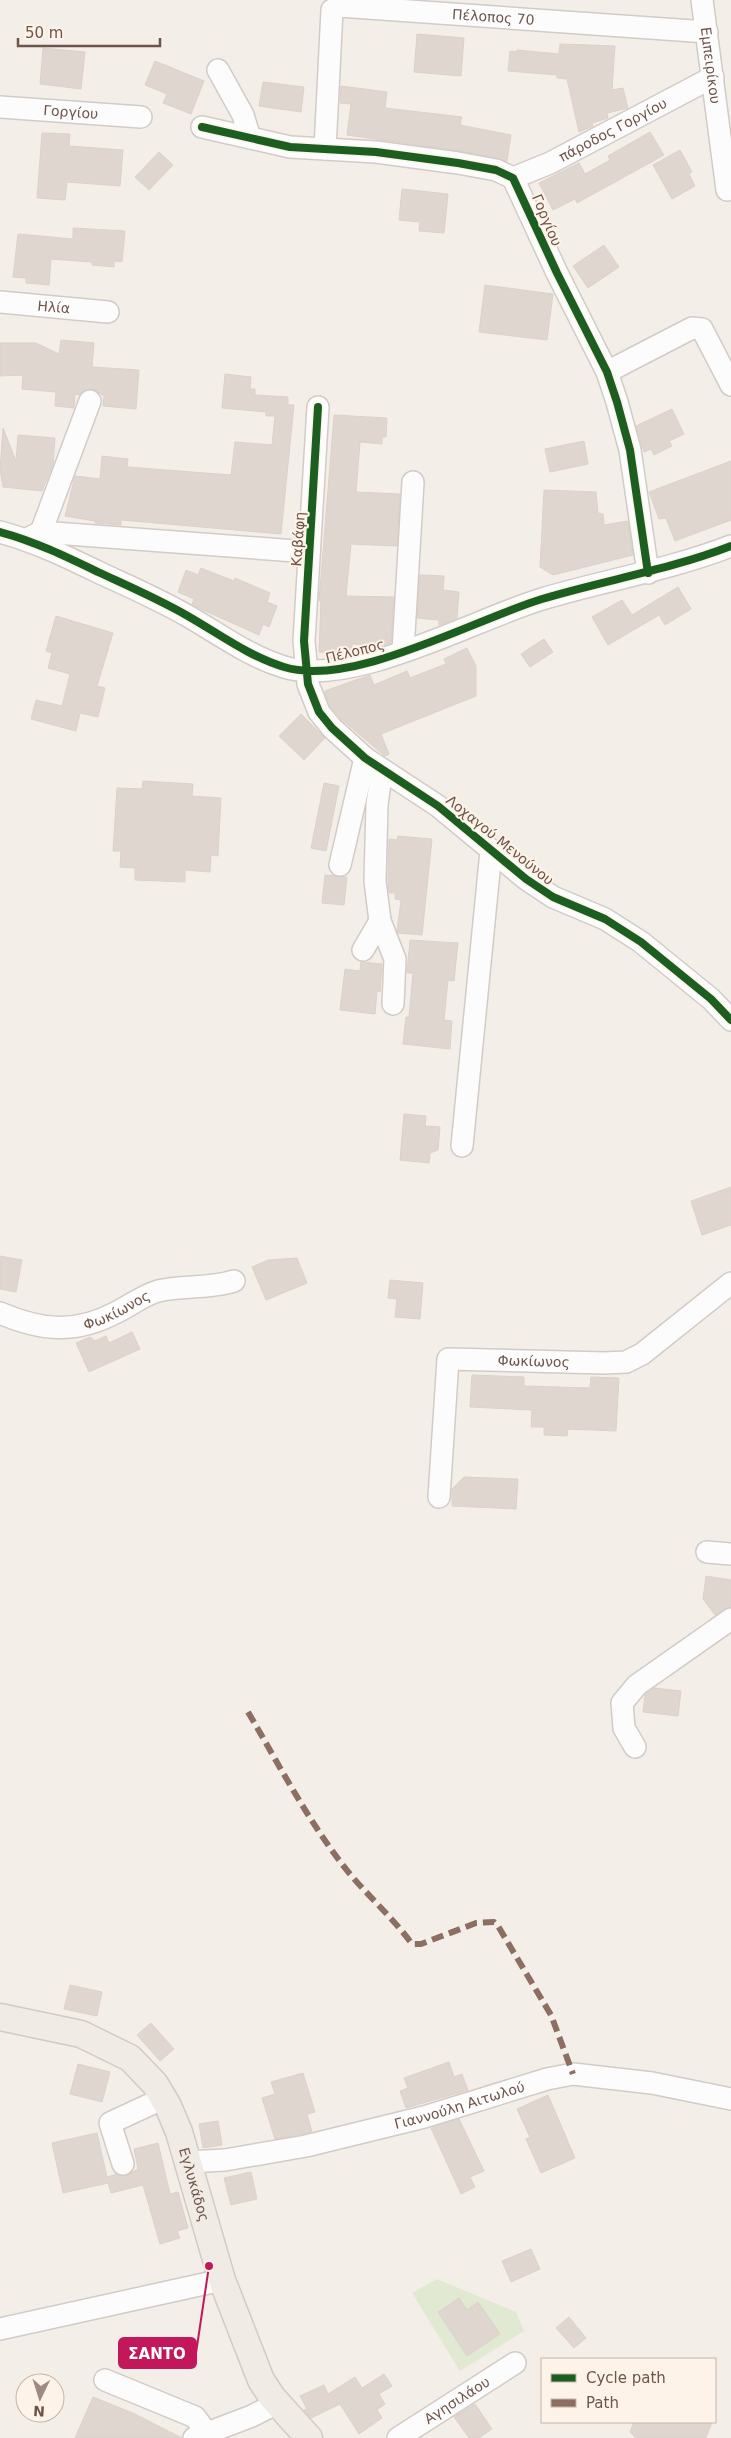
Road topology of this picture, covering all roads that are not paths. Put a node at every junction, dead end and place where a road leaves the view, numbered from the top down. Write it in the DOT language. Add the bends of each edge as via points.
graph roads {
  1 [pos="702,0"];
  2 [pos="707,32"];
  3 [pos="218,70"];
  4 [pos="712,77"];
  5 [pos="0,107"];
  6 [pos="141,117"];
  7 [pos="202,126"];
  8 [pos="250,138"];
  9 [pos="326,150"];
  10 [pos="513,178"];
  11 [pos="728,190"];
  12 [pos="0,302"];
  13 [pos="108,312"];
  14 [pos="607,372"];
  15 [pos="731,385"];
  16 [pos="90,401"];
  17 [pos="318,407"];
  18 [pos="413,482"];
  19 [pos="0,532"];
  20 [pos="33,536"];
  21 [pos="731,546"];
  22 [pos="309,552"];
  23 [pos="648,573"];
  24 [pos="403,651"];
  25 [pos="306,672"];
  26 [pos="374,764"];
  27 [pos="491,851"];
  28 [pos="340,865"];
  29 [pos="380,921"];
  30 [pos="362,950"];
  31 [pos="393,1004"];
  32 [pos="731,1020"];
  33 [pos="462,1146"];
  34 [pos="234,1281"];
  35 [pos="731,1283"];
  36 [pos="0,1313"];
  37 [pos="439,1497"];
  38 [pos="706,1552"];
  39 [pos="731,1554"];
  40 [pos="731,1619"];
  41 [pos="635,1747"];
  42 [pos="0,2017"];
  43 [pos="164,2098"];
  44 [pos="731,2099"];
  45 [pos="188,2162"];
  46 [pos="123,2164"];
  47 [pos="222,2280"];
  48 [pos="0,2328"];
  49 [pos="515,2363"];
  50 [pos="105,2380"];
  51 [pos="277,2403"];
  52 [pos="200,2436"];
  53 [pos="309,2438"];
  54 [pos="398,2438"];
  1 -- 2 [label="street, Εμπειρίκου"];
  2 -- 4 [label="street, Εμπειρίκου"];
  2 -- 9 [label="street, Πέλοπος 70" via="339,6 332,10"];
  3 -- 8 [label="street" via="243,116"];
  4 -- 10 [label="street, πάροδος Γοργίου" via="550,163"];
  4 -- 11 [label="street, Εμπειρίκου"];
  5 -- 6 [label="street, Γοργίου"];
  7 -- 8 [label="street"];
  8 -- 9 [label="street" via="290,147"];
  9 -- 10 [label="street" via="376,152 458,162 496,170"];
  10 -- 14 [label="street, Γοργίου" via="556,273"];
  12 -- 13 [label="street, Ηλία"];
  14 -- 15 [label="street" via="692,328 702,329"];
  14 -- 23 [label="street, Γοργίου" via="630,450"];
  16 -- 20 [label="street"];
  17 -- 22 [label="street, Καβάφη"];
  18 -- 24 [label="street"];
  19 -- 20 [label="street, Πέλοπος"];
  20 -- 22 [label="street"];
  20 -- 25 [label="street, Πέλοπος" via="260,658"];
  21 -- 23 [label="street, Πέλοπος"];
  22 -- 25 [label="street, Καβάφη" via="304,641"];
  23 -- 24 [label="street, Πέλοπος" via="529,603"];
  24 -- 25 [label="street, Πέλοπος" via="354,667"];
  25 -- 26 [label="street, Λοχαγού Μενούνου" via="319,712 332,728"];
  26 -- 27 [label="street, Λοχαγού Μενούνου" via="438,806"];
  26 -- 28 [label="street"];
  26 -- 29 [label="street" via="376,904"];
  27 -- 32 [label="street, Λοχαγού Μενούνου" via="553,898 605,919 641,942 715,1002"];
  27 -- 33 [label="street"];
  29 -- 30 [label="street"];
  29 -- 31 [label="street" via="395,959"];
  34 -- 36 [label="street, Φωκίωνος" via="159,1291 106,1318 75,1327 40,1327"];
  35 -- 37 [label="street, Φωκίωνος" via="642,1354 626,1362 448,1359"];
  38 -- 39 [label="street"];
  40 -- 41 [label="street" via="637,1685 622,1703 624,1728"];
  42 -- 43 [label="main road, Εγλυκάδος" via="68,2030 114,2048 139,2066"];
  43 -- 45 [label="main road, Εγλυκάδος"];
  43 -- 46 [label="street" via="110,2123"];
  44 -- 45 [label="street, Γιαννούλη Αιτωλού" via="628,2080 566,2075 424,2117 306,2146 225,2160"];
  45 -- 47 [label="main road, Εγλυκάδος"];
  47 -- 48 [label="street"];
  47 -- 51 [label="main road, Εγλυκάδος" via="261,2380"];
  49 -- 54 [label="street, Αγησιλάου"];
  50 -- 52 [label="street" via="195,2418"];
  51 -- 52 [label="street"];
  51 -- 53 [label="main road, Εγλυκάδος"];
}
